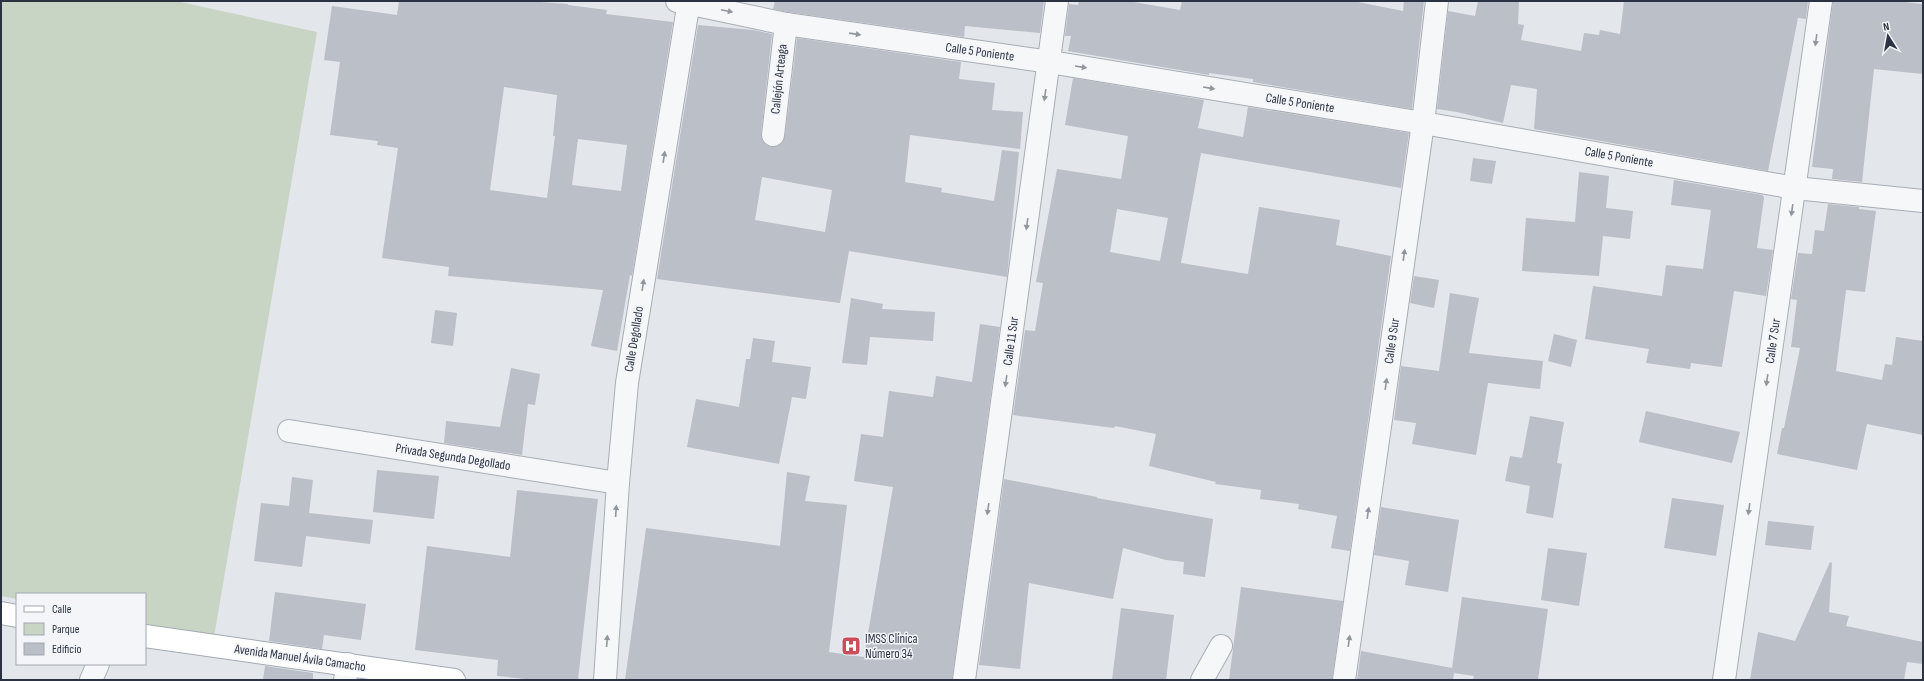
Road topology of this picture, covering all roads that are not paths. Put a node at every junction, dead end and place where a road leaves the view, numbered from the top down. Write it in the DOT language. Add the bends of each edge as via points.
graph roads {
  1 [pos="1057,1"];
  2 [pos="1437,1"];
  3 [pos="1821,1"];
  4 [pos="685,2"];
  5 [pos="786,24"];
  6 [pos="1050,62"];
  7 [pos="1423,123"];
  8 [pos="773,135"];
  9 [pos="1795,188"];
  10 [pos="1923,202"];
  11 [pos="289,431"];
  12 [pos="618,483"];
  13 [pos="1,613"];
  14 [pos="16,616"];
  15 [pos="146,636"];
  16 [pos="1221,646"];
  17 [pos="98,665"];
  18 [pos="346,672"];
  19 [pos="91,680"];
  20 [pos="454,680"];
  21 [pos="605,680"];
  22 [pos="964,680"];
  23 [pos="1202,680"];
  24 [pos="1344,680"];
  25 [pos="1724,680"];
  1 -- 6 [label="street, Calle 11 Sur"];
  2 -- 7 [label="street, Calle 9 Sur"];
  3 -- 9 [label="street, Calle 7 Sur, one-way"];
  4 -- 5 [label="street, Calle 5 Poniente, one-way"];
  12 -- 4 [label="street, Calle Degollado, one-way" via="627,383"];
  5 -- 6 [label="street, Calle 5 Poniente, one-way"];
  5 -- 8 [label="street, Callejón Arteaga"];
  6 -- 7 [label="street, Calle 5 Poniente, one-way"];
  6 -- 22 [label="street, Calle 11 Sur, one-way"];
  7 -- 9 [label="street, Calle 5 Poniente"];
  24 -- 7 [label="street, Calle 9 Sur, one-way"];
  9 -- 10 [label="street, Calle 5 Poniente"];
  9 -- 25 [label="street, Calle 7 Sur, one-way"];
  11 -- 12 [label="street, Privada Segunda Degollado"];
  21 -- 12 [label="street, Calle Degollado, one-way"];
  13 -- 14 [label="main road"];
  15 -- 18 [label="main road, Avenida Manuel Ávila Camacho"];
  16 -- 23 [label="street"];
  17 -- 19 [label="street"];
  18 -- 20 [label="main road, Avenida Manuel Ávila Camacho"];
}
